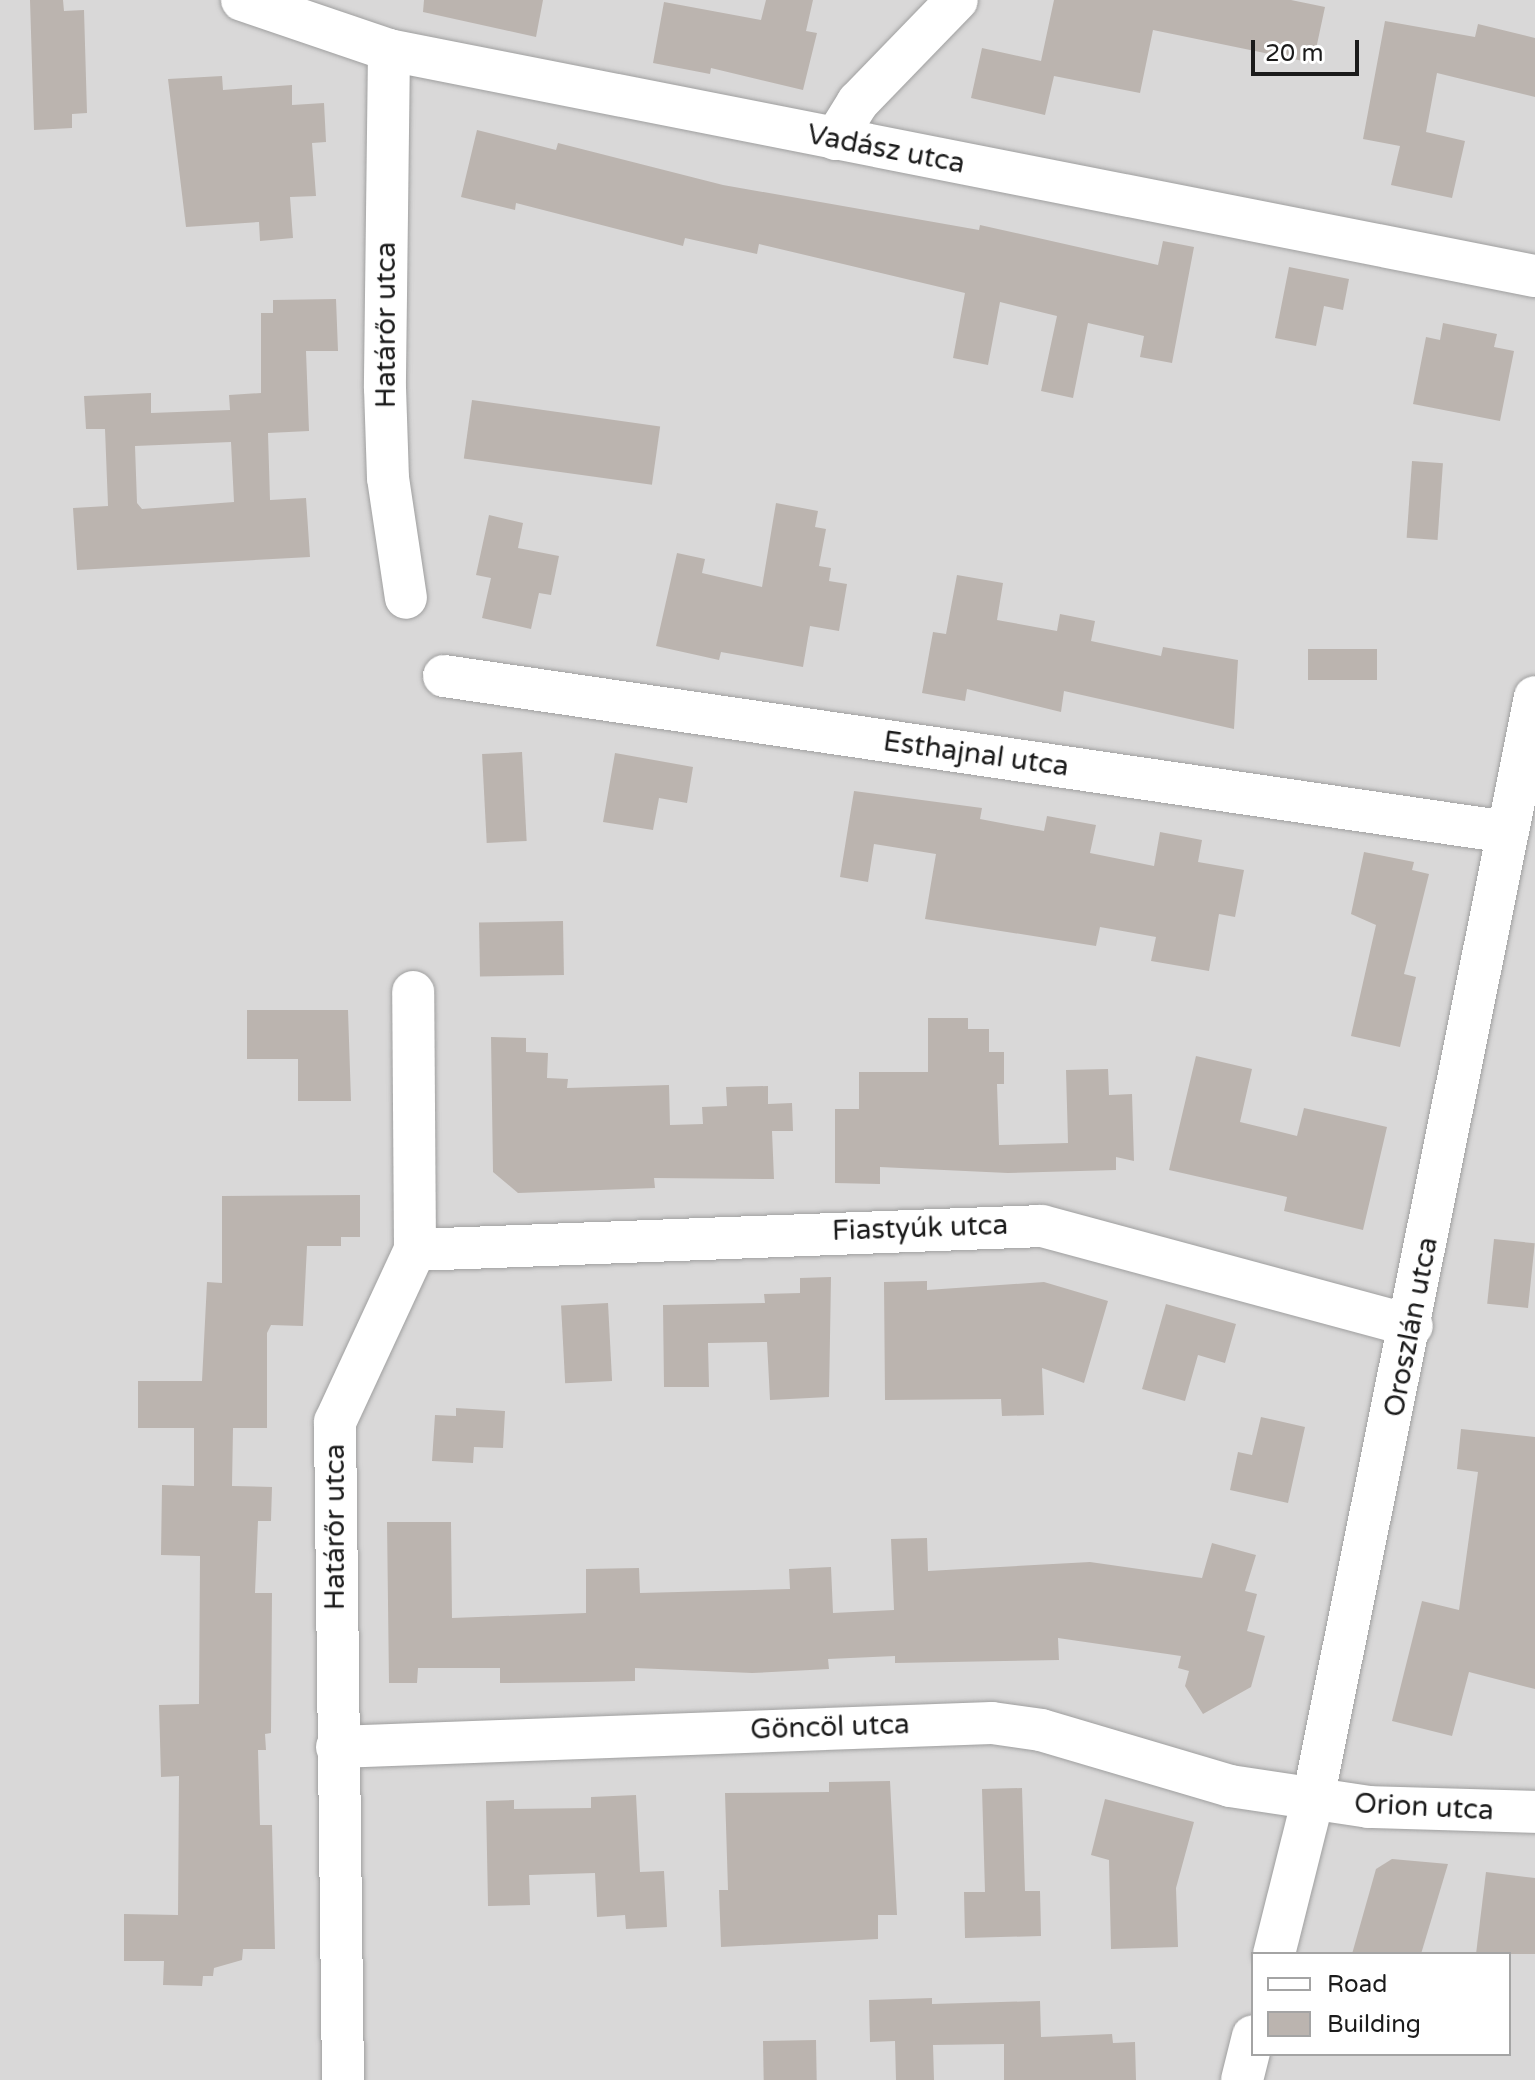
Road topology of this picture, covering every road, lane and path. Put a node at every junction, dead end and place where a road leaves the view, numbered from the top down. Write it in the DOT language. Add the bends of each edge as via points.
graph roads {
  1 [pos="242,0"];
  2 [pos="957,0"];
  3 [pos="389,50"];
  4 [pos="835,139"];
  5 [pos="1535,276"];
  6 [pos="406,598"];
  7 [pos="444,676"];
  8 [pos="1535,697"];
  9 [pos="1507,832"];
  10 [pos="413,992"];
  11 [pos="415,1250"];
  12 [pos="1412,1326"];
  13 [pos="337,1747"];
  14 [pos="1313,1799"];
  15 [pos="1535,1812"];
  16 [pos="1275,1952"];
  17 [pos="1251,2044"];
  18 [pos="343,2080"];
  19 [pos="1242,2080"];
  1 -- 3 [label="street, Vadász utca"];
  2 -- 4 [label="street" via="858,102"];
  3 -- 4 [label="street, Vadász utca"];
  3 -- 6 [label="street, Határőr utca" via="385,388 388,478"];
  4 -- 5 [label="street, Vadász utca"];
  7 -- 9 [label="street, Esthajnal utca"];
  8 -- 9 [label="street, Oroszlán utca"];
  9 -- 12 [label="street, Oroszlán utca"];
  10 -- 11 [label="street, Határőr utca"];
  11 -- 12 [label="street, Fiastyúk utca" via="1042,1226"];
  11 -- 13 [label="street, Határőr utca" via="335,1422"];
  12 -- 14 [label="street, Oroszlán utca"];
  13 -- 14 [label="street, Göncöl utca" via="992,1723 1041,1730 1230,1786"];
  13 -- 18 [label="street, Határőr utca"];
  14 -- 15 [label="street, Orion utca" via="1369,1807"];
  14 -- 16 [label="street, Oroszlán utca"];
  17 -- 19 [label="street"];
}
